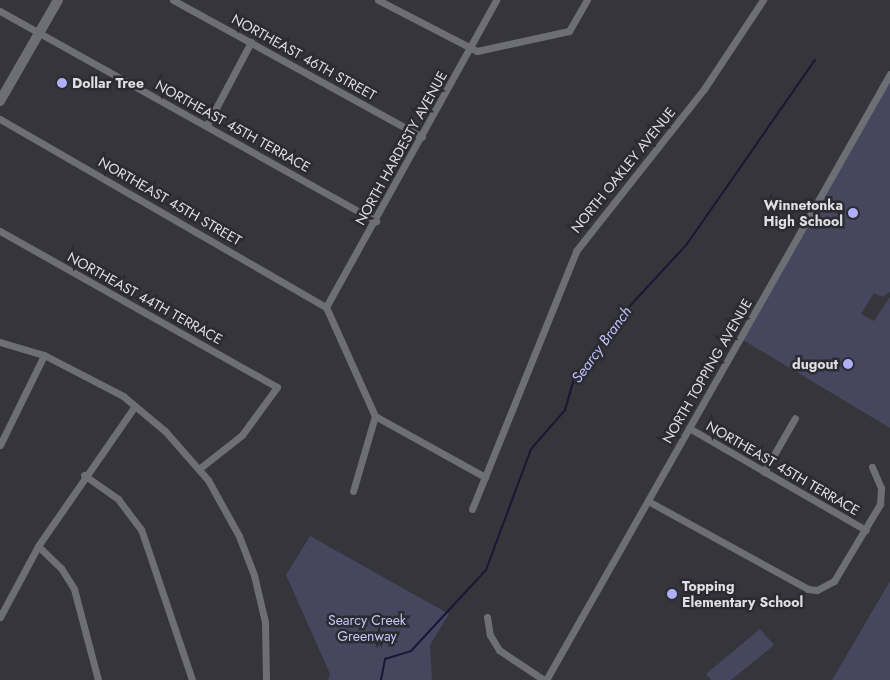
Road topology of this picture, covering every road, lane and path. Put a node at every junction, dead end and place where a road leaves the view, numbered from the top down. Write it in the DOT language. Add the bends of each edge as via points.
graph roads {
  1 [pos="58,0"];
  2 [pos="173,0"];
  3 [pos="378,0"];
  4 [pos="496,0"];
  5 [pos="587,0"];
  6 [pos="763,0"];
  7 [pos="0,11"];
  8 [pos="40,33"];
  9 [pos="251,42"];
  10 [pos="470,49"];
  11 [pos="890,74"];
  12 [pos="0,101"];
  13 [pos="0,119"];
  14 [pos="207,125"];
  15 [pos="422,137"];
  16 [pos="376,221"];
  17 [pos="0,231"];
  18 [pos="326,306"];
  19 [pos="0,342"];
  20 [pos="44,354"];
  21 [pos="135,406"];
  22 [pos="375,416"];
  23 [pos="795,418"];
  24 [pos="689,428"];
  25 [pos="0,445"];
  26 [pos="872,467"];
  27 [pos="199,469"];
  28 [pos="764,472"];
  29 [pos="84,475"];
  30 [pos="485,477"];
  31 [pos="353,491"];
  32 [pos="648,501"];
  33 [pos="472,509"];
  34 [pos="866,530"];
  35 [pos="38,546"];
  36 [pos="0,617"];
  37 [pos="487,617"];
  38 [pos="98,680"];
  39 [pos="192,680"];
  40 [pos="266,680"];
  41 [pos="545,680"];
  1 -- 8 [label="main road"];
  2 -- 9 [label="street, NORTHEAST 46TH STREET"];
  3 -- 10 [label="street"];
  4 -- 10 [label="street, NORTH HARDESTY AVENUE"];
  5 -- 10 [label="street" via="569,31"];
  6 -- 30 [label="street, NORTH OAKLEY AVENUE" via="704,89 576,251"];
  7 -- 8 [label="street, NORTHEAST 45TH TERRACE"];
  8 -- 12 [label="main road"];
  8 -- 14 [label="street, NORTHEAST 45TH TERRACE"];
  9 -- 14 [label="street"];
  9 -- 15 [label="street, NORTHEAST 46TH STREET"];
  10 -- 15 [label="street, NORTH HARDESTY AVENUE"];
  11 -- 24 [label="street, NORTH TOPPING AVENUE"];
  13 -- 18 [label="street, NORTHEAST 45TH STREET"];
  14 -- 16 [label="street, NORTHEAST 45TH TERRACE"];
  15 -- 16 [label="street, NORTH HARDESTY AVENUE"];
  16 -- 18 [label="street, NORTH HARDESTY AVENUE"];
  17 -- 27 [label="street, NORTHEAST 44TH TERRACE" via="277,387 242,435"];
  18 -- 22 [label="street"];
  19 -- 20 [label="street"];
  20 -- 21 [label="street"];
  20 -- 25 [label="street"];
  21 -- 27 [label="street"];
  21 -- 29 [label="street"];
  22 -- 30 [label="street"];
  22 -- 31 [label="street"];
  23 -- 28 [label="street"];
  24 -- 28 [label="street, NORTHEAST 45TH TERRACE"];
  24 -- 32 [label="street, NORTH TOPPING AVENUE"];
  26 -- 34 [label="street" via="882,496"];
  27 -- 40 [label="street" via="239,536 254,575 265,622"];
  28 -- 34 [label="street, NORTHEAST 45TH TERRACE"];
  29 -- 35 [label="street"];
  29 -- 39 [label="street" via="118,499 141,529"];
  30 -- 33 [label="street, NORTH OAKLEY AVENUE"];
  32 -- 34 [label="street" via="812,590 834,581"];
  32 -- 41 [label="street, NORTH TOPPING AVENUE"];
  35 -- 36 [label="street"];
  35 -- 38 [label="street" via="61,568 74,589"];
  37 -- 41 [label="street" via="490,635 499,650"];
}
